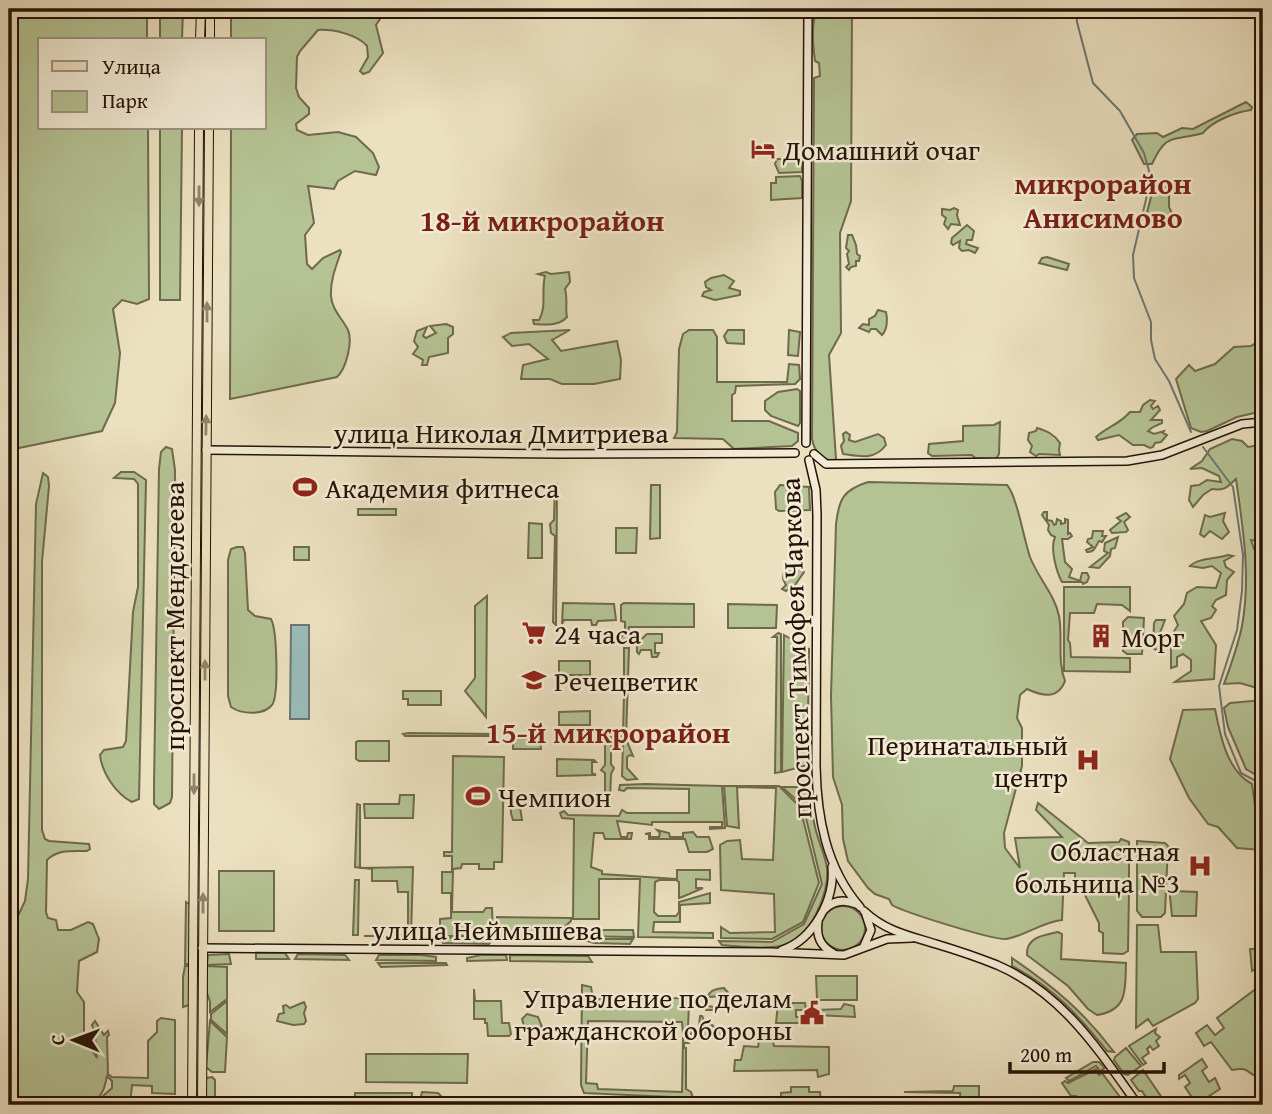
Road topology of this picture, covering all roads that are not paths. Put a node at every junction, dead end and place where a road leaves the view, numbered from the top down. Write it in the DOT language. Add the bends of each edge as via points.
graph roads {
  1 [pos="201,9"];
  2 [pos="210,9"];
  3 [pos="808,9"];
  4 [pos="200,38"];
  5 [pos="210,38"];
  6 [pos="200,130"];
  7 [pos="209,130"];
  8 [pos="1263,422"];
  9 [pos="806,443"];
  10 [pos="206,450"];
  11 [pos="795,453"];
  12 [pos="811,457"];
  13 [pos="830,856"];
  14 [pos="198,859"];
  15 [pos="862,909"];
  16 [pos="820,915"];
  17 [pos="912,938"];
  18 [pos="198,948"];
  19 [pos="858,950"];
  20 [pos="771,952"];
  21 [pos="840,955"];
  22 [pos="192,1105"];
  23 [pos="202,1105"];
  24 [pos="1139,1105"];
  1 -- 4 [label="main road"];
  2 -- 5 [label="main road"];
  3 -- 9 [label="main road, проспект Тимофея Чаркова"];
  6 -- 14 [label="main road, проспект Менделеева, one-way"];
  10 -- 7 [label="main road, проспект Менделеева, one-way"];
  8 -- 12 [label="main road" via="1242,424 1162,456 1127,461 826,464"];
  9 -- 11 [label="main road" via="798,445"];
  9 -- 12 [label="main road" via="813,447"];
  10 -- 11 [label="main road, улица Николая Дмитриева"];
  14 -- 10 [label="main road, проспект Менделеева, one-way"];
  11 -- 12 [label="main road" via="800,460"];
  12 -- 13 [label="main road, проспект Тимофея Чаркова" via="817,499 817,785"];
  13 -- 15 [label="main road, проспект Тимофея Чаркова" via="842,884"];
  13 -- 16 [label="main road" via="831,886"];
  14 -- 18 [label="main road, проспект Менделеева"];
  15 -- 16 [label="main road" via="843,901"];
  15 -- 17 [label="main road"];
  15 -- 19 [label="main road" via="870,923 870,935"];
  16 -- 20 [label="main road" via="794,945"];
  16 -- 21 [label="main road" via="817,931 821,943"];
  17 -- 19 [label="main road" via="882,941"];
  17 -- 24 [label="main road" via="995,965 1038,988 1085,1033"];
  18 -- 20 [label="main road, улица Неймышева"];
  18 -- 22 [label="main road, проспект Менделеева"];
  18 -- 23 [label="main road, проспект Менделеева"];
  19 -- 21 [label="main road"];
  20 -- 21 [label="main road, улица Неймышева"];
}
